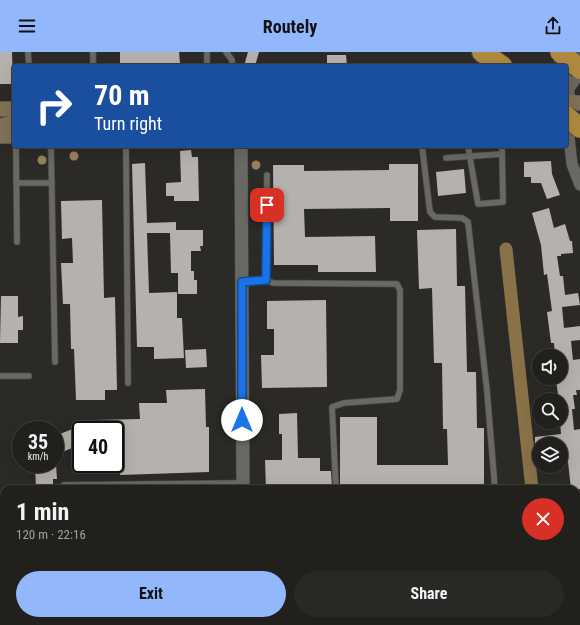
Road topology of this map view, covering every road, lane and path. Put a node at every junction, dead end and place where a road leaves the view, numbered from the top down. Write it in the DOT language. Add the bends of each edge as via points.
graph roads {
  1 [pos="28,52"];
  2 [pos="93,52"];
  3 [pos="207,52"];
  4 [pos="226,52"];
  5 [pos="482,52"];
  6 [pos="560,52"];
  7 [pos="576,52"];
  8 [pos="29,64"];
  9 [pos="94,64"];
  10 [pos="207,64"];
  11 [pos="232,64"];
  12 [pos="499,64"];
  13 [pos="560,64"];
  14 [pos="580,68"];
  15 [pos="0,109"];
  16 [pos="12,109"];
  17 [pos="571,111"];
  18 [pos="12,123"];
  19 [pos="0,126"];
  20 [pos="0,136"];
  21 [pos="12,136"];
  22 [pos="16,148"];
  23 [pos="51,148"];
  24 [pos="126,148"];
  25 [pos="241,148"];
  26 [pos="422,148"];
  27 [pos="468,148"];
  28 [pos="502,148"];
  29 [pos="502,154"];
  30 [pos="470,156"];
  31 [pos="446,158"];
  32 [pos="267,175"];
  33 [pos="16,183"];
  34 [pos="52,183"];
  35 [pos="580,185"];
  36 [pos="17,242"];
  37 [pos="266,280"];
  38 [pos="242,282"];
  39 [pos="55,362"];
  40 [pos="0,376"];
  41 [pos="29,376"];
  42 [pos="128,383"];
  43 [pos="243,485"];
  44 [pos="336,485"];
  45 [pos="495,485"];
  1 -- 8 [label="lane"];
  2 -- 9 [label="lane"];
  3 -- 10 [label="lane"];
  4 -- 11 [label="lane"];
  5 -- 12 [label="highway"];
  6 -- 13 [label="street"];
  6 -- 14 [label="highway, bridge"];
  7 -- 17 [label="street" via="576,77"];
  15 -- 16 [label="main road"];
  17 -- 35 [label="street" via="572,164"];
  18 -- 19 [label="main road"];
  20 -- 21 [label="main road"];
  22 -- 33 [label="lane"];
  23 -- 34 [label="lane"];
  24 -- 42 [label="lane"];
  25 -- 38 [label="street"];
  26 -- 45 [label="lane" via="430,212 435,217 462,218 468,222"];
  27 -- 30 [label="lane"];
  28 -- 29 [label="lane"];
  29 -- 30 [label="lane"];
  29 -- 30 [label="lane" via="503,202 497,203 478,204"];
  30 -- 31 [label="lane"];
  32 -- 37 [label="lane"];
  33 -- 34 [label="lane"];
  33 -- 36 [label="lane"];
  34 -- 39 [label="lane"];
  37 -- 38 [label="lane"];
  37 -- 44 [label="lane" via="273,284 398,284 400,390 397,399 344,403 332,407"];
  38 -- 43 [label="street"];
  40 -- 41 [label="lane"];
}
